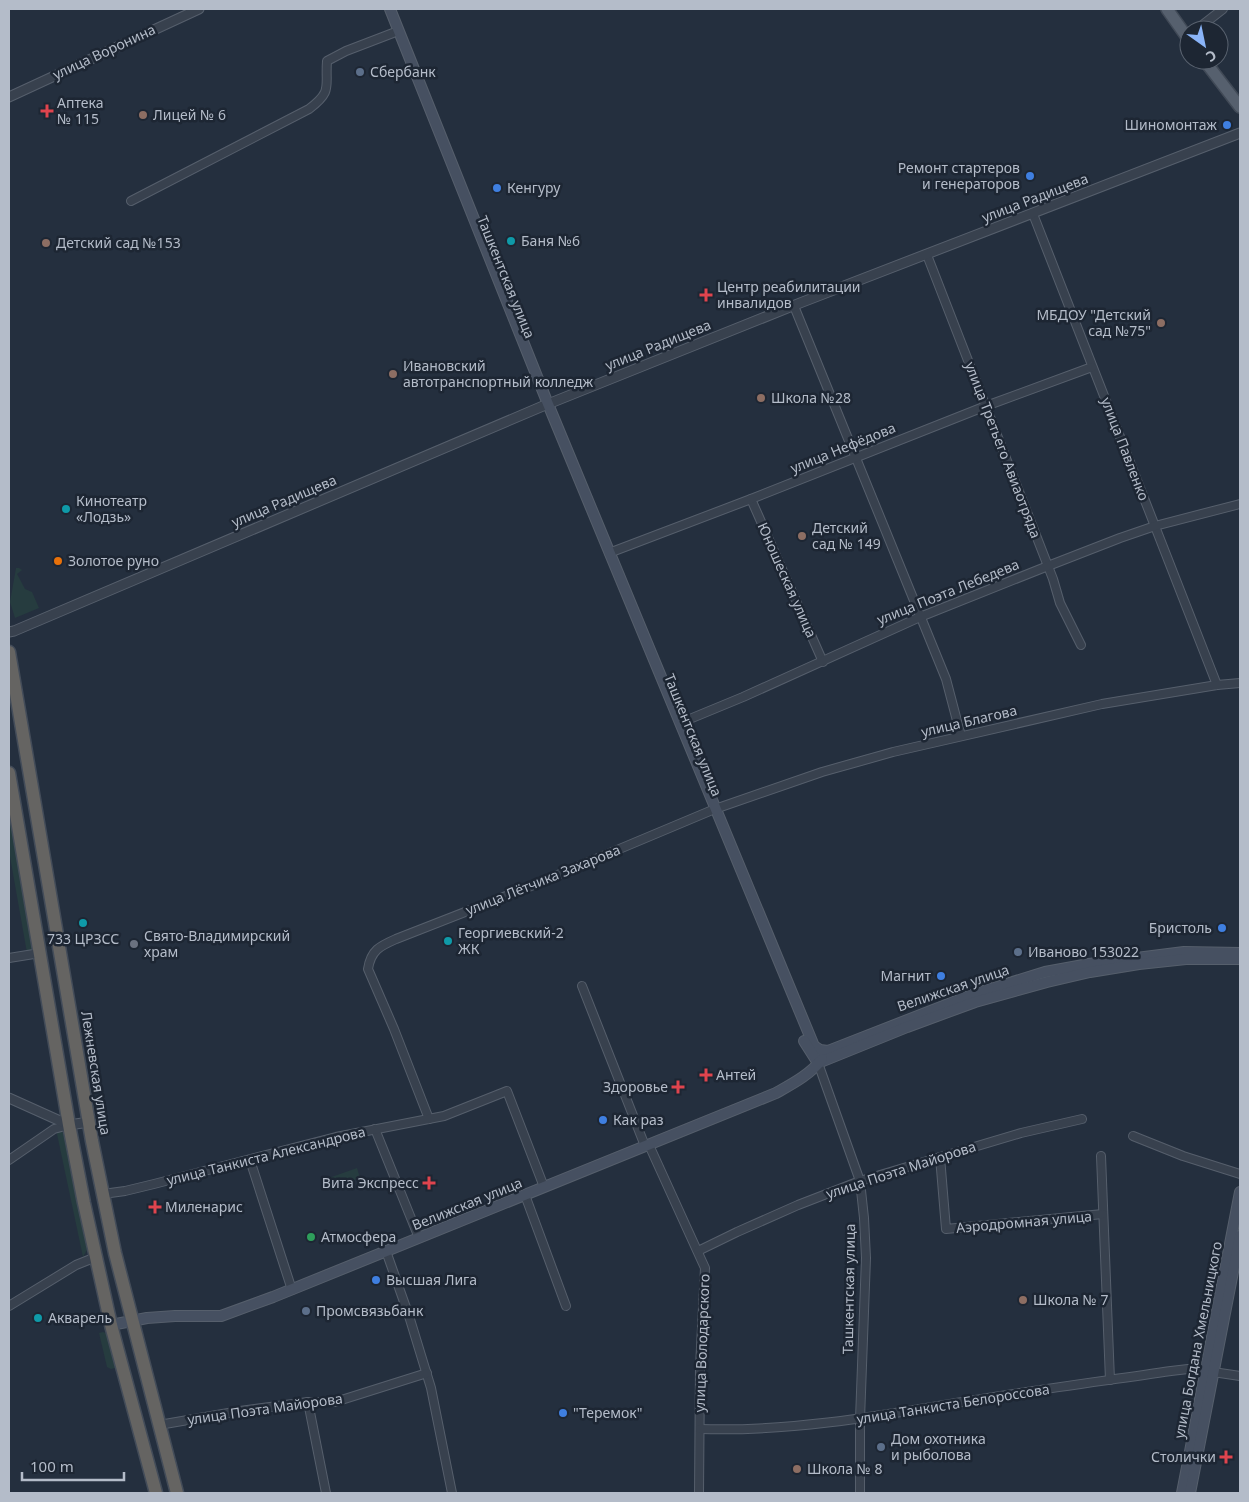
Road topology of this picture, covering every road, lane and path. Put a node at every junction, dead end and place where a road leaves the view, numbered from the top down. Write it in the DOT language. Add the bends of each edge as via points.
graph roads {
  1 [pos="199,9"];
  2 [pos="383,9"];
  3 [pos="390,9"];
  4 [pos="1166,9"];
  5 [pos="1223,9"];
  6 [pos="1209,20"];
  7 [pos="1179,23"];
  8 [pos="396,32"];
  9 [pos="1212,70"];
  10 [pos="9,96"];
  11 [pos="1238,101"];
  12 [pos="1240,133"];
  13 [pos="130,202"];
  14 [pos="1033,214"];
  15 [pos="927,255"];
  16 [pos="794,306"];
  17 [pos="1092,367"];
  18 [pos="545,405"];
  19 [pos="986,406"];
  20 [pos="856,458"];
  21 [pos="751,499"];
  22 [pos="1240,504"];
  23 [pos="1155,526"];
  24 [pos="607,554"];
  25 [pos="1048,566"];
  26 [pos="920,617"];
  27 [pos="9,632"];
  28 [pos="1081,645"];
  29 [pos="9,652"];
  30 [pos="822,662"];
  31 [pos="1240,683"];
  32 [pos="1216,685"];
  33 [pos="677,724"];
  34 [pos="961,736"];
  35 [pos="9,772"];
  36 [pos="713,810"];
  37 [pos="1240,952"];
  38 [pos="40,953"];
  39 [pos="9,958"];
  40 [pos="1240,960"];
  41 [pos="582,986"];
  42 [pos="810,1047"];
  43 [pos="825,1057"];
  44 [pos="9,1098"];
  45 [pos="429,1119"];
  46 [pos="1082,1119"];
  47 [pos="89,1122"];
  48 [pos="69,1125"];
  49 [pos="375,1128"];
  50 [pos="1132,1136"];
  51 [pos="648,1145"];
  52 [pos="1101,1156"];
  53 [pos="940,1157"];
  54 [pos="9,1160"];
  55 [pos="250,1160"];
  56 [pos="1240,1174"];
  57 [pos="860,1181"];
  58 [pos="544,1187"];
  59 [pos="1240,1192"];
  60 [pos="103,1194"];
  61 [pos="526,1195"];
  62 [pos="1103,1214"];
  63 [pos="1240,1236"];
  64 [pos="420,1238"];
  65 [pos="386,1251"];
  66 [pos="698,1251"];
  67 [pos="96,1257"];
  68 [pos="292,1290"];
  69 [pos="9,1306"];
  70 [pos="566,1306"];
  71 [pos="132,1321"];
  72 [pos="111,1325"];
  73 [pos="1209,1371"];
  74 [pos="427,1373"];
  75 [pos="1240,1376"];
  76 [pos="1110,1380"];
  77 [pos="308,1402"];
  78 [pos="860,1419"];
  79 [pos="159,1425"];
  80 [pos="700,1429"];
  81 [pos="156,1493"];
  82 [pos="176,1493"];
  83 [pos="326,1493"];
  84 [pos="452,1493"];
  85 [pos="699,1493"];
  86 [pos="860,1493"];
  87 [pos="1182,1493"];
  88 [pos="1190,1493"];
  1 -- 10 [label="street, улица Воронина"];
  2 -- 8 [label="main road, Ташкентская улица"];
  3 -- 8 [label="main road, Ташкентская улица"];
  4 -- 7 [label="main road"];
  5 -- 6 [label="street"];
  8 -- 13 [label="street" via="327,61 328,86 325,94 309,109"];
  8 -- 18 [label="main road, Ташкентская улица"];
  9 -- 11 [label="main road"];
  12 -- 14 [label="street, улица Радищева"];
  14 -- 15 [label="street, улица Радищева"];
  14 -- 17 [label="street, улица Павленко"];
  15 -- 16 [label="street, улица Радищева"];
  15 -- 19 [label="street, улица Третьего Авиаотряда"];
  16 -- 18 [label="street, улица Радищева"];
  16 -- 20 [label="street"];
  17 -- 19 [label="street, улица Нефёдова"];
  17 -- 23 [label="street, улица Павленко"];
  18 -- 24 [label="main road, Ташкентская улица"];
  18 -- 27 [label="street, улица Радищева"];
  19 -- 20 [label="street, улица Нефёдова"];
  19 -- 25 [label="street, улица Третьего Авиаотряда"];
  20 -- 21 [label="street, улица Нефёдова"];
  20 -- 26 [label="street"];
  21 -- 24 [label="street, улица Нефёдова"];
  21 -- 30 [label="street, Юношеская улица"];
  22 -- 23 [label="street, улица Поэта Лебедева"];
  23 -- 25 [label="street, улица Поэта Лебедева"];
  23 -- 32 [label="street, улица Павленко"];
  24 -- 33 [label="main road, Ташкентская улица"];
  25 -- 26 [label="street, улица Поэта Лебедева"];
  25 -- 28 [label="street, улица Третьего Авиаотряда" via="1060,603"];
  26 -- 30 [label="street, улица Поэта Лебедева"];
  26 -- 34 [label="street" via="946,679"];
  29 -- 47 [label="highway, Лежневская улица"];
  30 -- 33 [label="street, улица Поэта Лебедева"];
  31 -- 32 [label="street, улица Благова"];
  32 -- 34 [label="street, улица Благова" via="1102,704"];
  33 -- 36 [label="main road, Ташкентская улица"];
  34 -- 36 [label="street, улица Благова" via="822,772"];
  35 -- 38 [label="highway"];
  36 -- 42 [label="main road, Ташкентская улица"];
  36 -- 45 [label="street, улица Лётчика Захарова" via="377,949 370,958 368,969"];
  37 -- 43 [label="main road, Велижская улица" via="1184,952 1045,972 974,994"];
  38 -- 39 [label="street"];
  38 -- 48 [label="highway"];
  40 -- 43 [label="main road, Велижская улица" via="1186,959 1139,964 1047,982 975,1002"];
  41 -- 51 [label="street, улица Володарского"];
  42 -- 43 [label="main road, Ташкентская улица"];
  42 -- 43 [label="main road"];
  43 -- 51 [label="main road, Велижская улица" via="776,1093"];
  43 -- 57 [label="street, Ташкентская улица"];
  44 -- 48 [label="street"];
  45 -- 49 [label="street, улица Танкиста Александрова"];
  45 -- 58 [label="street, улица Танкиста Александрова" via="507,1091"];
  46 -- 53 [label="street, улица Поэта Майорова"];
  47 -- 48 [label="street"];
  47 -- 60 [label="highway, Лежневская улица"];
  48 -- 54 [label="street" via="54,1129"];
  48 -- 67 [label="highway"];
  49 -- 55 [label="street, улица Танкиста Александрова"];
  49 -- 64 [label="street"];
  50 -- 56 [label="street"];
  51 -- 58 [label="main road, Велижская улица"];
  51 -- 66 [label="street, улица Володарского"];
  52 -- 62 [label="street"];
  53 -- 57 [label="street, улица Поэта Майорова"];
  53 -- 62 [label="street, Аэродромная улица" via="946,1229"];
  55 -- 60 [label="street, улица Танкиста Александрова"];
  55 -- 68 [label="street"];
  57 -- 66 [label="street, улица Поэта Майорова" via="781,1212"];
  57 -- 78 [label="street, Ташкентская улица" via="866,1258"];
  58 -- 61 [label="main road, Велижская улица"];
  59 -- 73 [label="main road, улица Богдана Хмельницкого"];
  60 -- 71 [label="highway, Лежневская улица"];
  61 -- 64 [label="main road, Велижская улица"];
  61 -- 70 [label="street"];
  62 -- 76 [label="street"];
  63 -- 73 [label="main road, улица Богдана Хмельницкого"];
  64 -- 65 [label="main road, Велижская улица"];
  65 -- 68 [label="main road, Велижская улица"];
  65 -- 74 [label="street"];
  66 -- 80 [label="street, улица Володарского" via="705,1268"];
  67 -- 69 [label="street" via="81,1262"];
  67 -- 72 [label="highway"];
  68 -- 71 [label="main road, Велижская улица" via="221,1316 175,1316"];
  71 -- 72 [label="main road, Велижская улица"];
  71 -- 79 [label="highway, Лежневская улица"];
  72 -- 81 [label="highway"];
  73 -- 75 [label="street, улица Танкиста Белороссова"];
  73 -- 76 [label="street, улица Танкиста Белороссова" via="1188,1369"];
  73 -- 87 [label="main road, улица Богдана Хмельницкого"];
  73 -- 88 [label="main road, улица Богдана Хмельницкого"];
  74 -- 77 [label="street, улица Поэта Майорова" via="335,1402"];
  74 -- 84 [label="street"];
  76 -- 78 [label="street, улица Танкиста Белороссова"];
  77 -- 79 [label="street, улица Поэта Майорова"];
  77 -- 83 [label="street"];
  78 -- 80 [label="street, улица Танкиста Белороссова" via="783,1427"];
  78 -- 86 [label="street, Ташкентская улица"];
  79 -- 82 [label="highway, Лежневская улица"];
  80 -- 85 [label="street, улица Володарского"];
}
